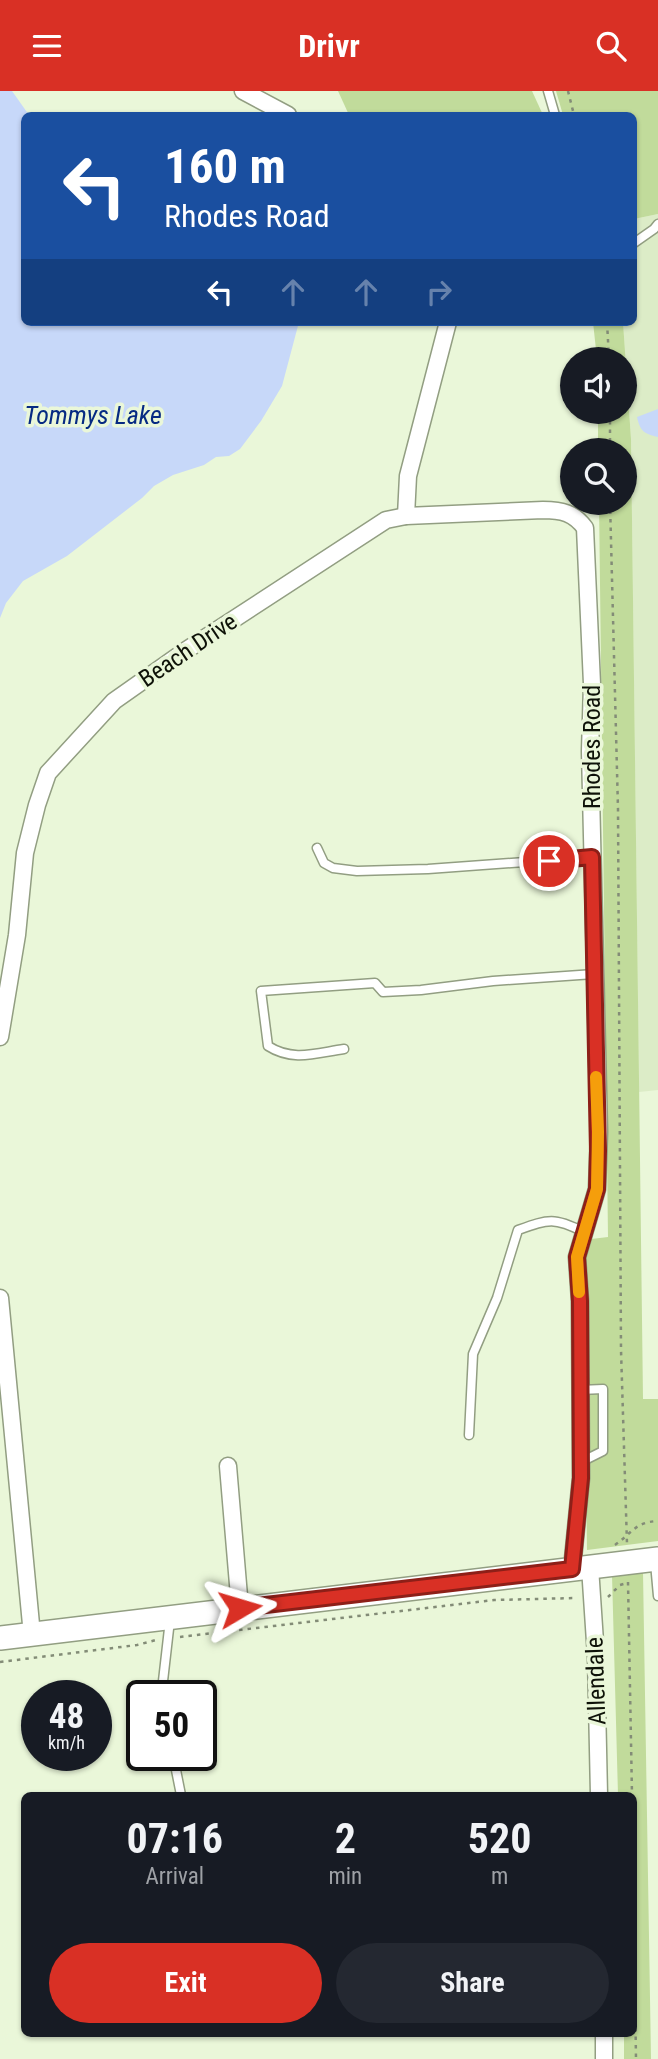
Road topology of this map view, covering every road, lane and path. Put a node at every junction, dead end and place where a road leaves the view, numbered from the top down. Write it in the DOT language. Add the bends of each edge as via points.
graph roads {
  1 [pos="243,91"];
  2 [pos="548,91"];
  3 [pos="568,91"];
  4 [pos="282,112"];
  5 [pos="554,112"];
  6 [pos="573,112"];
  7 [pos="658,224"];
  8 [pos="637,241"];
  9 [pos="447,326"];
  10 [pos="607,326"];
  11 [pos="608,347"];
  12 [pos="610,515"];
  13 [pos="406,516"];
  14 [pos="317,848"];
  15 [pos="592,857"];
  16 [pos="594,974"];
  17 [pos="0,1037"];
  18 [pos="344,1049"];
  19 [pos="584,1233"];
  20 [pos="0,1298"];
  21 [pos="580,1390"];
  22 [pos="469,1435"];
  23 [pos="581,1462"];
  24 [pos="228,1467"];
  25 [pos="658,1521"];
  26 [pos="627,1534"];
  27 [pos="656,1560"];
  28 [pos="623,1564"];
  29 [pos="581,1568"];
  30 [pos="658,1596"];
  31 [pos="592,1598"];
  32 [pos="240,1608"];
  33 [pos="169,1628"];
  34 [pos="32,1635"];
  35 [pos="0,1638"];
  36 [pos="0,1662"];
  37 [pos="163,1680"];
  38 [pos="176,1771"];
  39 [pos="180,1792"];
  40 [pos="599,1792"];
  41 [pos="632,1792"];
  42 [pos="604,2037"];
  43 [pos="636,2037"];
  44 [pos="604,2059"];
  45 [pos="636,2059"];
  1 -- 4 [label="street"];
  2 -- 5 [label="lane"];
  3 -- 6 [label="path"];
  7 -- 8 [label="lane"];
  9 -- 13 [label="street" via="408,475"];
  10 -- 11 [label="path"];
  12 -- 26 [label="path"];
  13 -- 15 [label="street, Rhodes Road" via="560,510 576,517 585,528 592,684"];
  13 -- 17 [label="street, Beach Drive" via="386,520 114,701 48,773 25,853"];
  14 -- 15 [label="lane" via="332,868 357,871"];
  15 -- 16 [label="street, Rhodes Road"];
  16 -- 18 [label="lane" via="383,992 375,983 261,991 268,1046 292,1056"];
  16 -- 19 [label="street, Rhodes Road" via="597,1189"];
  19 -- 21 [label="street, Rhodes Road" via="577,1257"];
  19 -- 22 [label="lane" via="547,1220 518,1230 497,1299 473,1354"];
  20 -- 34 [label="street"];
  21 -- 23 [label="street, Rhodes Road"];
  21 -- 23 [label="lane" via="603,1389 603,1451"];
  23 -- 29 [label="street, Rhodes Road"];
  24 -- 32 [label="street"];
  25 -- 26 [label="path" via="646,1521"];
  26 -- 28 [label="path"];
  26 -- 28 [label="path"];
  27 -- 28 [label="main road"];
  27 -- 30 [label="lane"];
  28 -- 29 [label="main road"];
  28 -- 31 [label="path" via="623,1583 606,1598"];
  28 -- 41 [label="path"];
  29 -- 31 [label="street, Allendale"];
  29 -- 32 [label="main road"];
  31 -- 33 [label="path" via="536,1598"];
  31 -- 40 [label="street, Allendale"];
  32 -- 33 [label="main road"];
  33 -- 34 [label="main road"];
  33 -- 36 [label="path" via="137,1645"];
  33 -- 37 [label="lane"];
  34 -- 35 [label="main road"];
  38 -- 39 [label="lane"];
  42 -- 44 [label="street"];
  43 -- 45 [label="path"];
}
